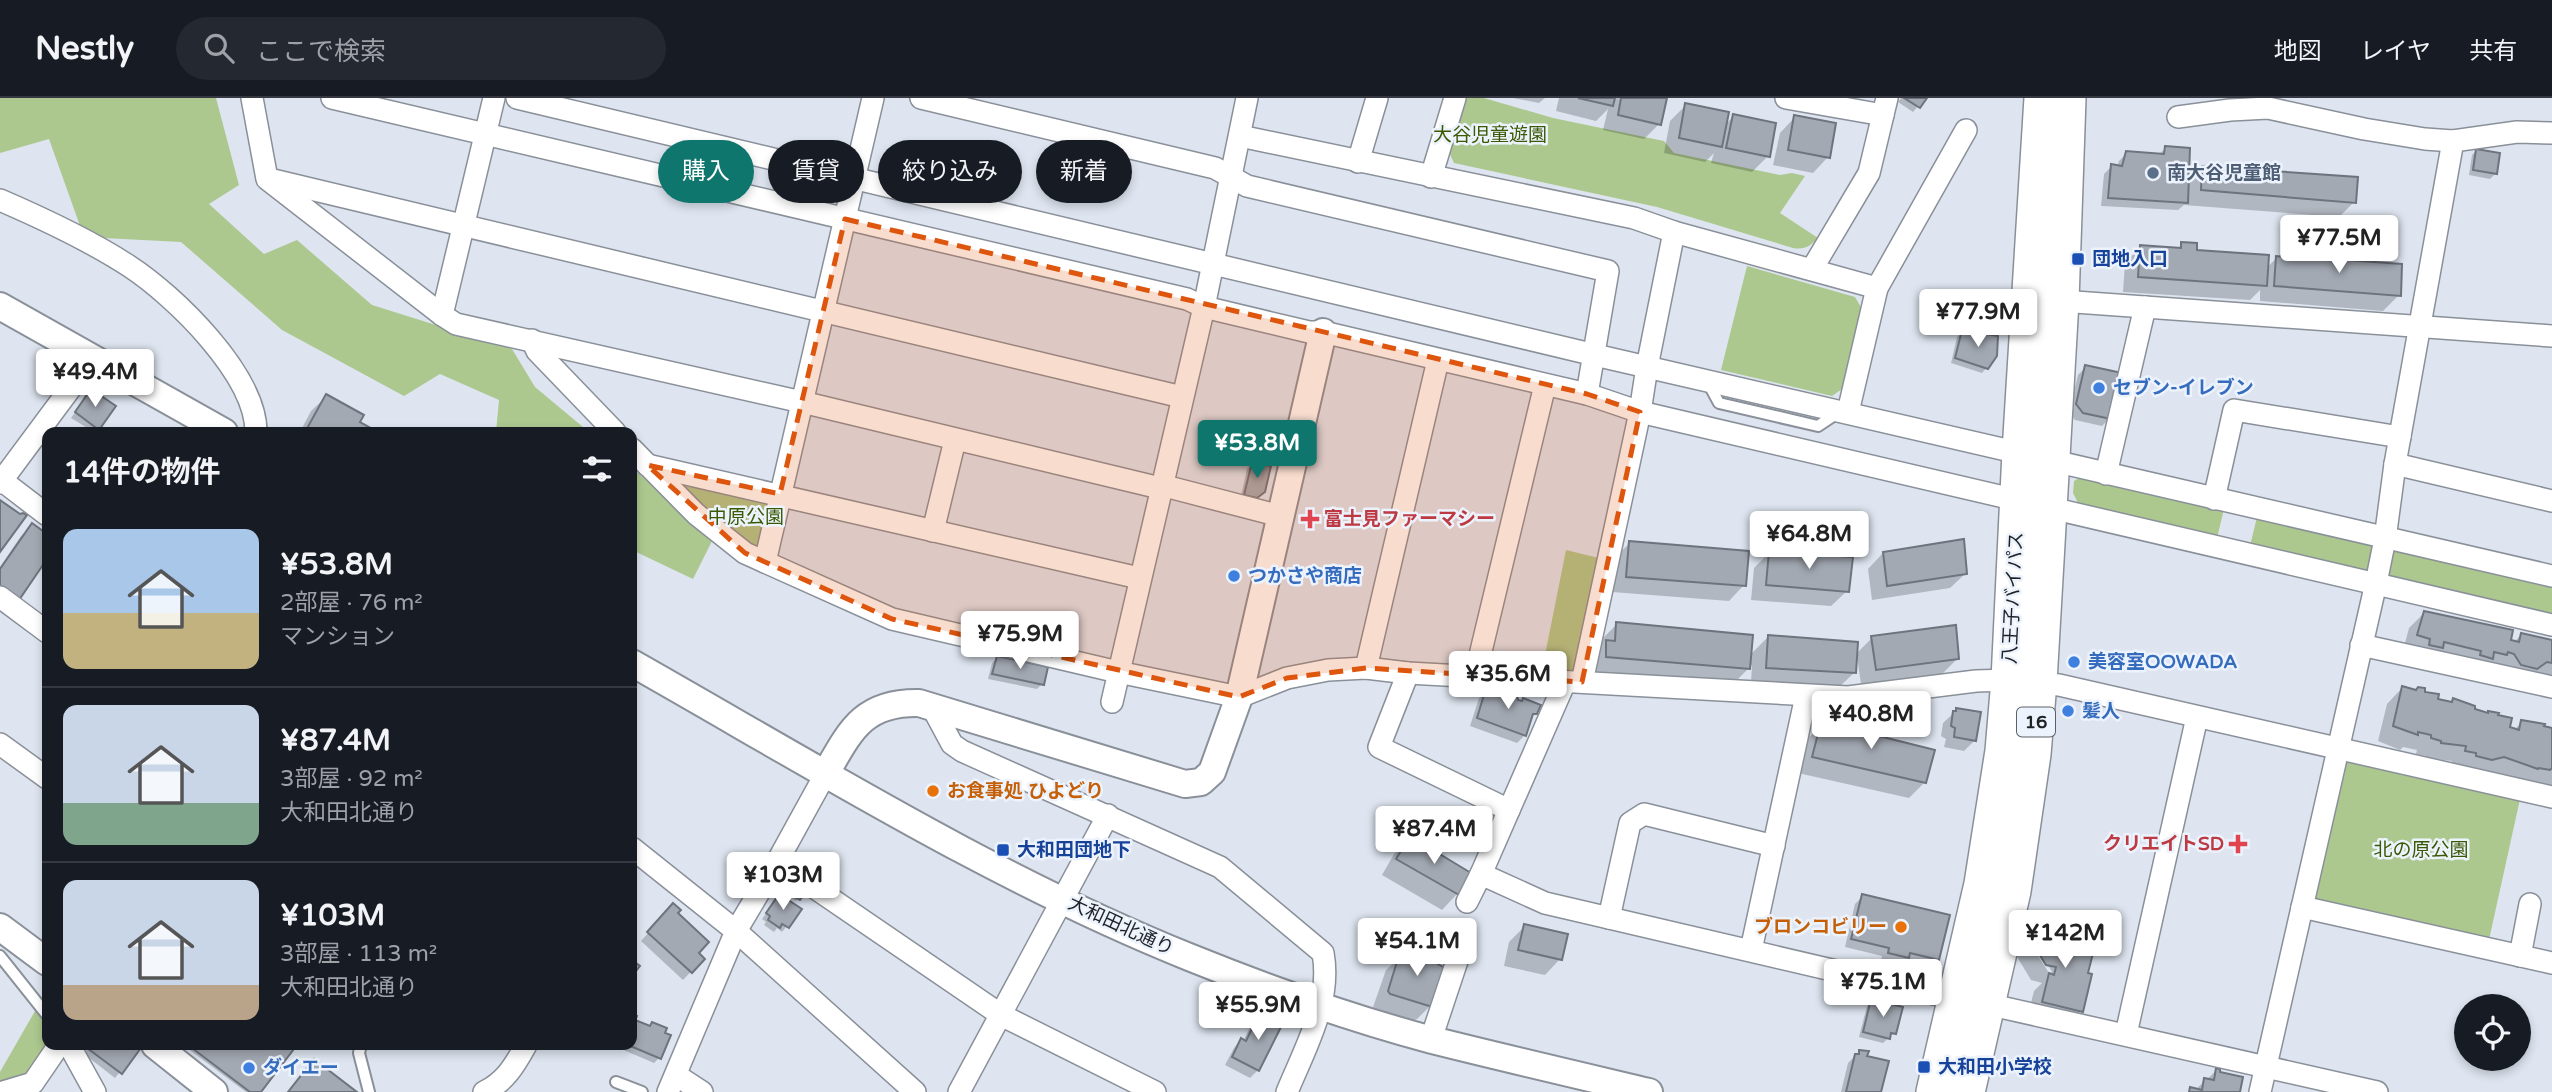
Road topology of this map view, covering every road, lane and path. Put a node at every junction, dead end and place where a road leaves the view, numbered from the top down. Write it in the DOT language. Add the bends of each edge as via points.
graph roads {
  1 [pos="252,98"];
  2 [pos="332,98"];
  3 [pos="495,98"];
  4 [pos="517,98"];
  5 [pos="873,98"];
  6 [pos="921,98"];
  7 [pos="1247,98"];
  8 [pos="1377,98"];
  9 [pos="1455,98"];
  10 [pos="1786,98"];
  11 [pos="2022,98"];
  12 [pos="2042,98"];
  13 [pos="2067,98"];
  14 [pos="2088,98"];
  15 [pos="2269,103"];
  16 [pos="987,105"];
  17 [pos="1885,107"];
  18 [pos="2178,117"];
  19 [pos="1966,130"];
  20 [pos="487,134"];
  21 [pos="2552,134"];
  22 [pos="1240,136"];
  23 [pos="864,140"];
  24 [pos="2453,141"];
  25 [pos="768,157"];
  26 [pos="1358,162"];
  27 [pos="1232,176"];
  28 [pos="1431,177"];
  29 [pos="267,179"];
  30 [pos="864,180"];
  31 [pos="0,200"];
  32 [pos="849,203"];
  33 [pos="845,219"];
  34 [pos="463,226"];
  35 [pos="1674,232"];
  36 [pos="1213,263"];
  37 [pos="1812,269"];
  38 [pos="2031,270"];
  39 [pos="1877,288"];
  40 [pos="2061,300"];
  41 [pos="0,306"];
  42 [pos="1203,307"];
  43 [pos="2146,307"];
  44 [pos="822,310"];
  45 [pos="442,315"];
  46 [pos="2421,327"];
  47 [pos="1323,332"];
  48 [pos="2552,336"];
  49 [pos="532,340"];
  50 [pos="1595,355"];
  51 [pos="93,358"];
  52 [pos="1438,360"];
  53 [pos="1647,366"];
  54 [pos="1545,385"];
  55 [pos="1587,394"];
  56 [pos="1182,397"];
  57 [pos="802,402"];
  58 [pos="1640,412"];
  59 [pos="1844,412"];
  60 [pos="216,427"];
  61 [pos="256,427"];
  62 [pos="610,427"];
  63 [pos="2400,437"];
  64 [pos="955,440"];
  65 [pos="637,454"];
  66 [pos="2036,456"];
  67 [pos="2395,464"];
  68 [pos="647,465"];
  69 [pos="2106,474"];
  70 [pos="1,481"];
  71 [pos="1160,486"];
  72 [pos="780,494"];
  73 [pos="2214,499"];
  74 [pos="2552,501"];
  75 [pos="2034,505"];
  76 [pos="42,511"];
  77 [pos="1280,516"];
  78 [pos="933,531"];
  79 [pos="2385,539"];
  80 [pos="765,562"];
  81 [pos="2552,576"];
  82 [pos="1139,578"];
  83 [pos="2376,583"];
  84 [pos="0,597"];
  85 [pos="2552,625"];
  86 [pos="42,628"];
  87 [pos="2361,645"];
  88 [pos="637,666"];
  89 [pos="1366,668"];
  90 [pos="1118,672"];
  91 [pos="1408,673"];
  92 [pos="1475,676"];
  93 [pos="2024,681"];
  94 [pos="1574,682"];
  95 [pos="2552,687"];
  96 [pos="1807,696"];
  97 [pos="1239,697"];
  98 [pos="1112,702"];
  99 [pos="931,705"];
  100 [pos="2197,717"];
  101 [pos="0,744"];
  102 [pos="2337,748"];
  103 [pos="826,773"];
  104 [pos="42,774"];
  105 [pos="2552,797"];
  106 [pos="1509,810"];
  107 [pos="1108,815"];
  108 [pos="1774,846"];
  109 [pos="637,852"];
  110 [pos="777,862"];
  111 [pos="1481,874"];
  112 [pos="1063,899"];
  113 [pos="1466,902"];
  114 [pos="2530,904"];
  115 [pos="2302,907"];
  116 [pos="1609,918"];
  117 [pos="0,927"];
  118 [pos="736,931"];
  119 [pos="1751,950"];
  120 [pos="0,956"];
  121 [pos="2519,956"];
  122 [pos="42,957"];
  123 [pos="1457,961"];
  124 [pos="2552,963"];
  125 [pos="1972,1001"];
  126 [pos="1322,1006"];
  127 [pos="42,1009"];
  128 [pos="1001,1016"];
  129 [pos="2126,1034"];
  130 [pos="1431,1039"];
  131 [pos="56,1050"];
  132 [pos="72,1050"];
  133 [pos="161,1050"];
  134 [pos="360,1050"];
  135 [pos="523,1050"];
  136 [pos="2266,1066"];
  137 [pos="616,1082"];
  138 [pos="672,1083"];
  139 [pos="3,1092"];
  140 [pos="95,1092"];
  141 [pos="214,1092"];
  142 [pos="369,1092"];
  143 [pos="484,1092"];
  144 [pos="642,1092"];
  145 [pos="702,1092"];
  146 [pos="915,1092"];
  147 [pos="960,1092"];
  148 [pos="1154,1092"];
  149 [pos="1287,1092"];
  150 [pos="1649,1092"];
  151 [pos="1934,1092"];
  152 [pos="1967,1092"];
  153 [pos="2260,1092"];
  154 [pos="2378,1092"];
  1 -- 29 [label="street"];
  2 -- 20 [label="street"];
  3 -- 20 [label="street"];
  4 -- 25 [label="street"];
  5 -- 23 [label="street"];
  6 -- 16 [label="street"];
  7 -- 22 [label="street"];
  8 -- 26 [label="street"];
  9 -- 28 [label="street"];
  10 -- 17 [label="street"];
  11 -- 38 [label="highway, 16"];
  12 -- 38 [label="highway, 八王子バイパス / 16"];
  13 -- 40 [label="highway, 八王子バイパス / 16"];
  14 -- 40 [label="highway"];
  15 -- 18 [label="street"];
  15 -- 24 [label="street" via="2364,129"];
  16 -- 27 [label="street"];
  17 -- 37 [label="street" via="1869,173"];
  19 -- 39 [label="street"];
  20 -- 33 [label="street"];
  20 -- 34 [label="street"];
  21 -- 24 [label="street" via="2517,132"];
  22 -- 26 [label="street"];
  22 -- 27 [label="street"];
  24 -- 46 [label="street"];
  26 -- 28 [label="street"];
  27 -- 36 [label="street"];
  27 -- 50 [label="street" via="1247,186 1608,271"];
  28 -- 35 [label="street" via="1570,203"];
  29 -- 34 [label="street"];
  29 -- 45 [label="street"];
  30 -- 36 [label="street"];
  31 -- 61 [label="street" via="130,267 165,296 200,328 243,384"];
  32 -- 33 [label="street"];
  33 -- 42 [label="street" via="1187,299"];
  33 -- 44 [label="street"];
  34 -- 44 [label="street"];
  34 -- 45 [label="street"];
  35 -- 37 [label="street"];
  35 -- 53 [label="street"];
  36 -- 42 [label="street"];
  36 -- 50 [label="street"];
  37 -- 39 [label="street"];
  38 -- 66 [label="highway, 八王子バイパス / 16"];
  39 -- 59 [label="street"];
  40 -- 43 [label="street"];
  40 -- 66 [label="highway, 八王子バイパス / 16"];
  41 -- 51 [label="street"];
  42 -- 47 [label="street"];
  42 -- 56 [label="street"];
  43 -- 46 [label="street"];
  43 -- 69 [label="street"];
  44 -- 56 [label="street"];
  44 -- 57 [label="street"];
  45 -- 49 [label="street" via="457,324"];
  46 -- 48 [label="street"];
  46 -- 63 [label="street"];
  47 -- 52 [label="street"];
  47 -- 77 [label="street"];
  49 -- 57 [label="street"];
  49 -- 62 [label="street" via="537,351"];
  50 -- 53 [label="street"];
  50 -- 55 [label="street"];
  51 -- 60 [label="street"];
  51 -- 70 [label="street"];
  52 -- 54 [label="street"];
  52 -- 89 [label="street"];
  53 -- 58 [label="street"];
  53 -- 59 [label="street"];
  54 -- 55 [label="street"];
  54 -- 92 [label="street"];
  55 -- 58 [label="street"];
  56 -- 71 [label="street"];
  57 -- 64 [label="street"];
  57 -- 72 [label="street"];
  58 -- 75 [label="street"];
  58 -- 94 [label="street"];
  59 -- 66 [label="street"];
  63 -- 67 [label="street"];
  63 -- 73 [label="street" via="2234,411"];
  64 -- 71 [label="street"];
  64 -- 78 [label="street"];
  65 -- 68 [label="street"];
  66 -- 69 [label="street"];
  66 -- 75 [label="highway, 八王子バイパス / 16"];
  67 -- 74 [label="street"];
  67 -- 79 [label="street"];
  68 -- 72 [label="street"];
  68 -- 80 [label="street" via="696,514 745,553"];
  69 -- 73 [label="street"];
  70 -- 76 [label="street"];
  71 -- 77 [label="street"];
  71 -- 82 [label="street"];
  72 -- 78 [label="street"];
  72 -- 80 [label="street"];
  73 -- 79 [label="street"];
  75 -- 83 [label="street"];
  75 -- 93 [label="highway, 八王子バイパス / 16"];
  77 -- 97 [label="street"];
  78 -- 82 [label="street"];
  79 -- 81 [label="street"];
  79 -- 83 [label="street"];
  80 -- 90 [label="street" via="892,619"];
  82 -- 90 [label="street"];
  83 -- 85 [label="street"];
  83 -- 87 [label="street"];
  84 -- 86 [label="street"];
  87 -- 95 [label="street"];
  87 -- 102 [label="street"];
  88 -- 103 [label="street, 大和田北通り"];
  89 -- 91 [label="street"];
  89 -- 97 [label="street" via="1287,678"];
  90 -- 97 [label="street"];
  90 -- 98 [label="street"];
  91 -- 92 [label="street"];
  91 -- 106 [label="street" via="1379,747"];
  92 -- 94 [label="street"];
  93 -- 96 [label="street" via="1976,681 1848,697"];
  93 -- 100 [label="street"];
  93 -- 125 [label="highway, 八王子バイパス / 16" via="2021,845 2013,891"];
  94 -- 96 [label="street"];
  94 -- 106 [label="street"];
  96 -- 108 [label="street"];
  97 -- 99 [label="street" via="1212,772 1201,782 1185,784"];
  99 -- 103 [label="street" via="897,703 872,712 859,721"];
  99 -- 107 [label="street" via="952,744 961,751"];
  100 -- 102 [label="street"];
  100 -- 129 [label="street"];
  101 -- 104 [label="street"];
  102 -- 105 [label="street"];
  102 -- 115 [label="street"];
  103 -- 110 [label="street"];
  103 -- 112 [label="street, 大和田北通り"];
  106 -- 111 [label="street"];
  107 -- 112 [label="street"];
  107 -- 126 [label="street" via="1220,867 1323,953"];
  108 -- 116 [label="street" via="1644,814 1630,824"];
  108 -- 119 [label="street"];
  109 -- 118 [label="street"];
  110 -- 118 [label="street"];
  110 -- 128 [label="street"];
  111 -- 113 [label="street"];
  111 -- 116 [label="street" via="1545,903"];
  112 -- 126 [label="street, 大和田北通り" via="1189,957"];
  112 -- 128 [label="street"];
  114 -- 121 [label="street"];
  115 -- 121 [label="street"];
  115 -- 136 [label="street"];
  116 -- 119 [label="street"];
  117 -- 122 [label="street"];
  118 -- 138 [label="street"];
  118 -- 146 [label="street"];
  119 -- 125 [label="street"];
  120 -- 127 [label="lane"];
  121 -- 124 [label="street"];
  123 -- 130 [label="street"];
  125 -- 129 [label="street"];
  125 -- 151 [label="highway, 八王子バイパス / 16"];
  125 -- 152 [label="highway, 八王子バイパス / 16"];
  126 -- 130 [label="street, 大和田北通り"];
  126 -- 149 [label="street"];
  128 -- 147 [label="street"];
  128 -- 148 [label="street"];
  129 -- 136 [label="street"];
  130 -- 150 [label="street, 大和田北通り"];
  131 -- 139 [label="street" via="33,1083"];
  132 -- 140 [label="street"];
  133 -- 141 [label="street"];
  134 -- 142 [label="lane"];
  135 -- 143 [label="street" via="513,1069"];
  136 -- 153 [label="street"];
  136 -- 154 [label="street"];
  137 -- 144 [label="lane"];
  138 -- 145 [label="street"];
}
